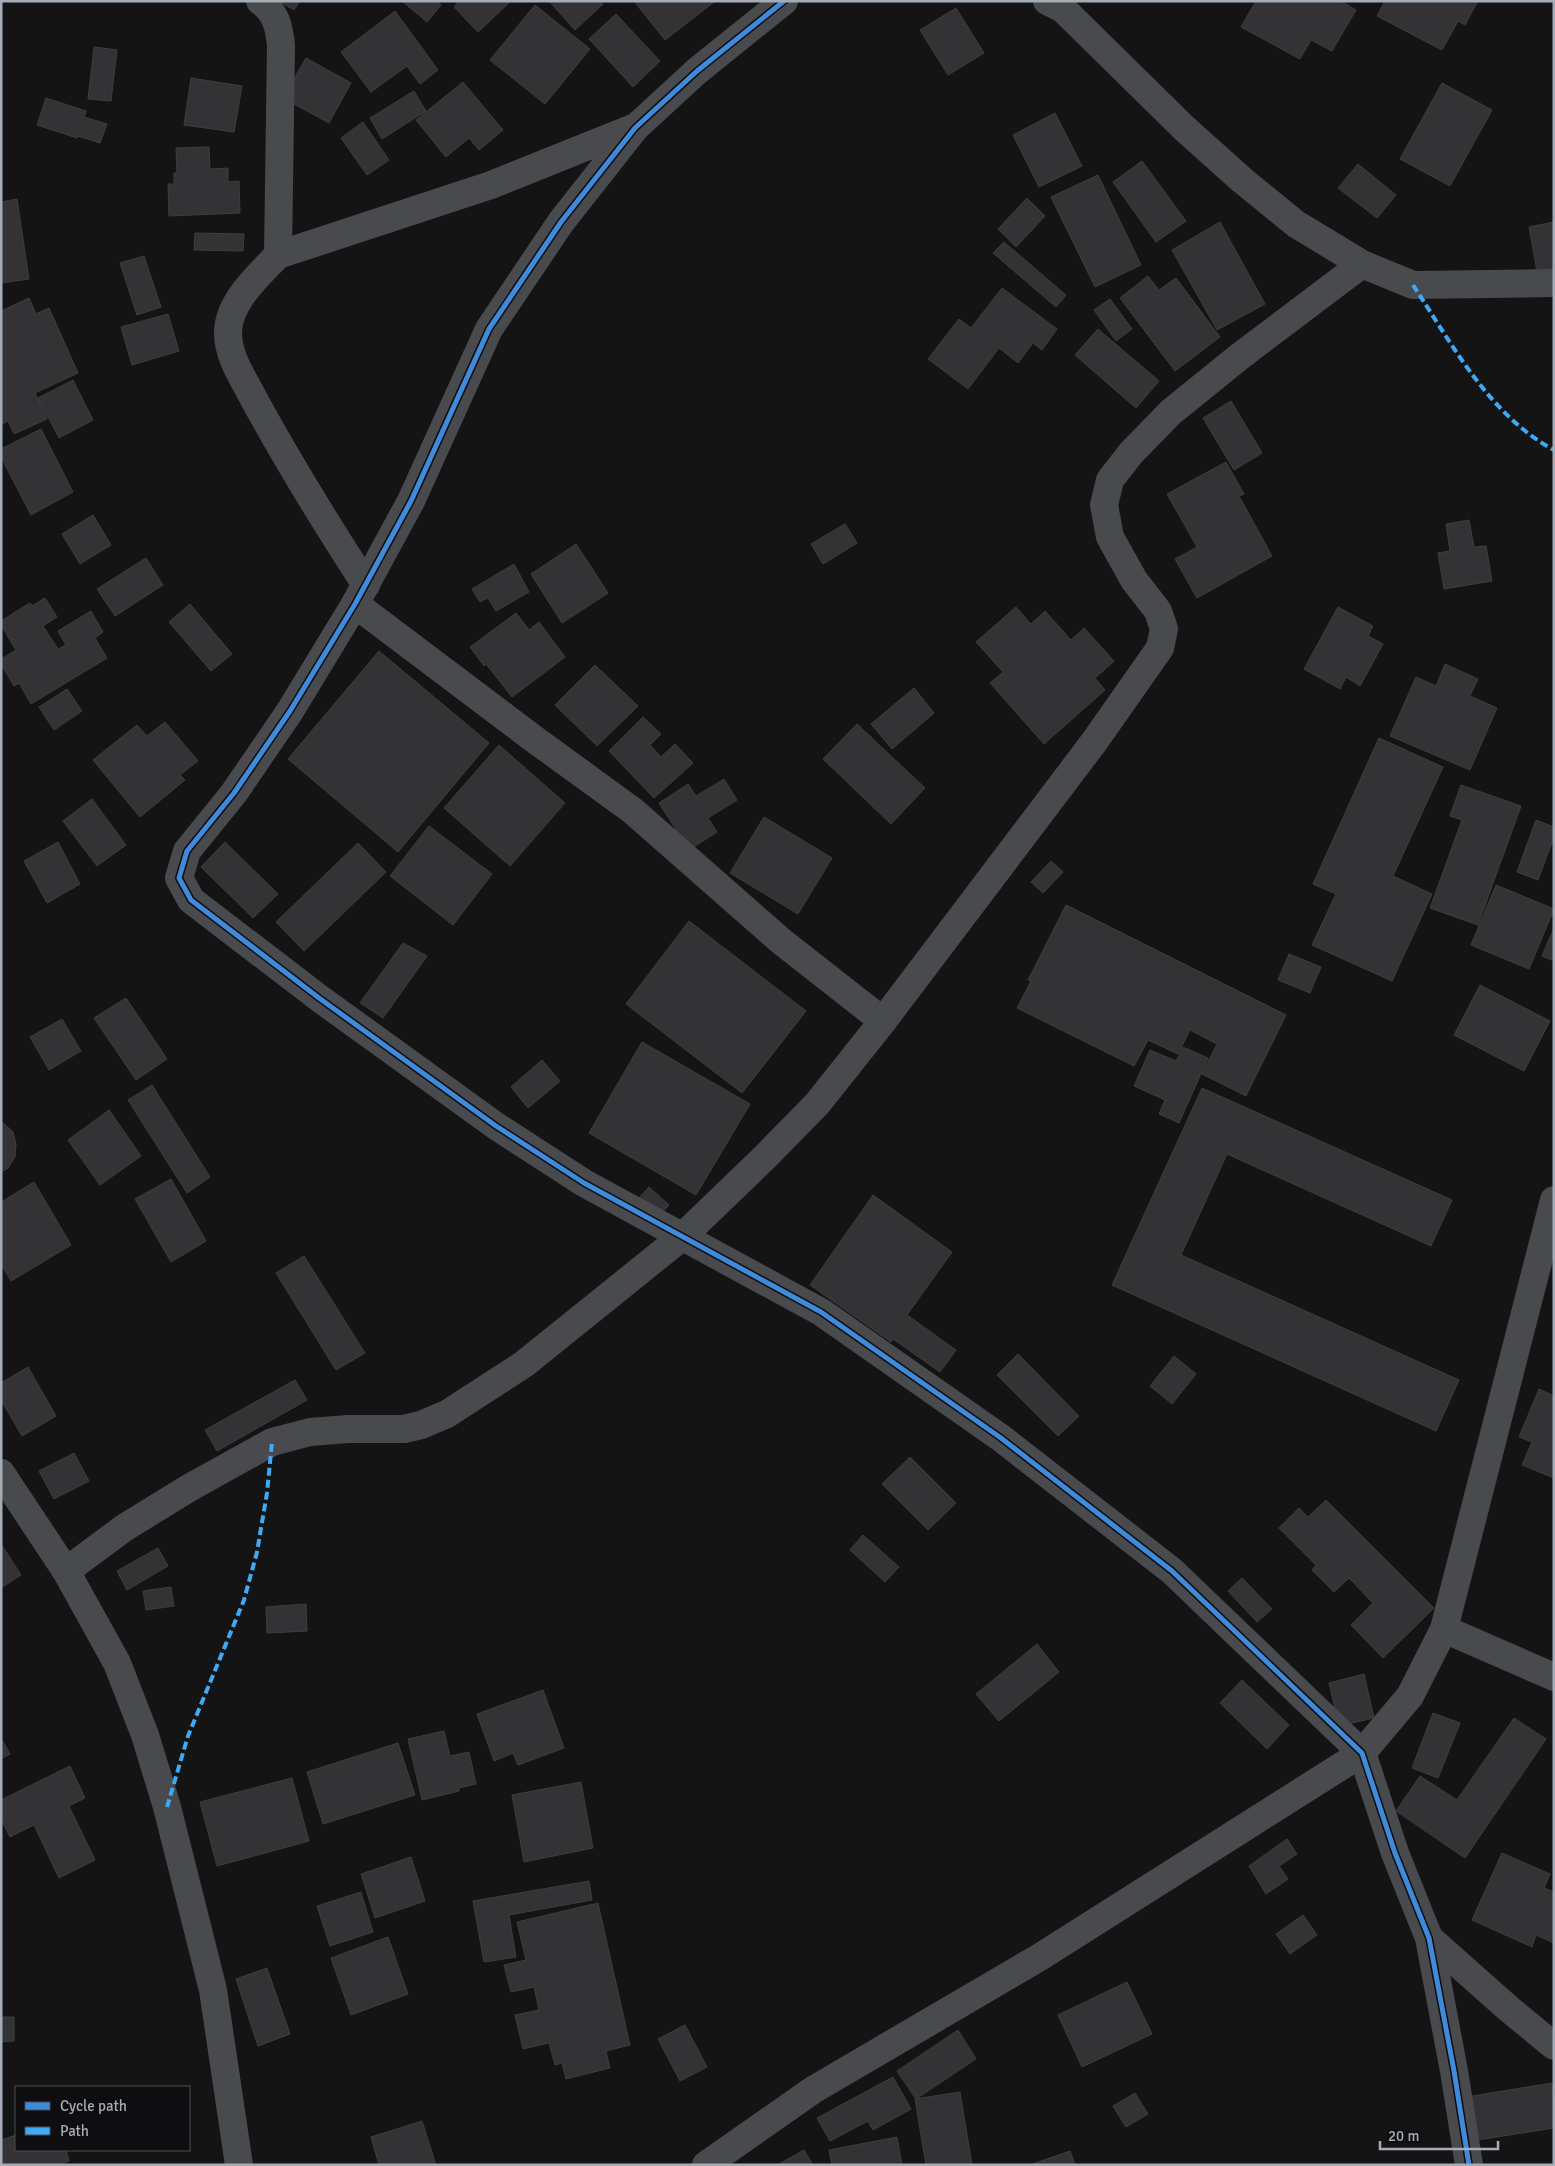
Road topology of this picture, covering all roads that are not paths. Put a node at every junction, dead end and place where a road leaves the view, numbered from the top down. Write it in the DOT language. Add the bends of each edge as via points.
graph roads {
  1 [pos="260,1"];
  2 [pos="784,1"];
  3 [pos="1047,1"];
  4 [pos="635,128"];
  5 [pos="278,255"];
  6 [pos="1362,264"];
  7 [pos="1554,283"];
  8 [pos="360,594"];
  9 [pos="882,1021"];
  10 [pos="1554,1200"];
  11 [pos="683,1236"];
  12 [pos="1,1473"];
  13 [pos="66,1570"];
  14 [pos="1444,1629"];
  15 [pos="1554,1677"];
  16 [pos="1362,1753"];
  17 [pos="1429,1938"];
  18 [pos="1554,2046"];
  19 [pos="239,2165"];
  20 [pos="706,2165"];
  21 [pos="1469,2165"];
  1 -- 5 [label="street" via="270,8 279,26 281,45"];
  2 -- 4 [label="street" via="697,70"];
  3 -- 6 [label="street" via="1063,9 1242,180 1296,224"];
  4 -- 5 [label="street" via="491,185"];
  4 -- 8 [label="street" via="561,222 489,329 411,501"];
  5 -- 8 [label="street" via="233,309 228,333 233,359 324,521"];
  6 -- 7 [label="street" via="1413,285"];
  6 -- 9 [label="street" via="1171,412 1110,480 1104,505 1110,537 1134,580 1158,611 1164,629 1160,648 1094,742"];
  8 -- 9 [label="street" via="534,739 633,811 781,941"];
  8 -- 11 [label="street" via="279,728 234,793 187,850 179,878 191,900 319,998 496,1126 584,1183"];
  9 -- 11 [label="street" via="817,1104"];
  10 -- 14 [label="street"];
  11 -- 13 [label="street" via="524,1364 447,1414 404,1429 310,1432 272,1442 124,1528"];
  11 -- 16 [label="street" via="821,1312 1001,1438 1172,1571"];
  12 -- 13 [label="street"];
  13 -- 19 [label="street" via="117,1663 145,1735 167,1807 213,1990"];
  14 -- 15 [label="street"];
  14 -- 16 [label="street" via="1410,1696"];
  16 -- 17 [label="street" via="1395,1853"];
  16 -- 20 [label="street" via="1040,1957 813,2090"];
  17 -- 18 [label="street"];
  17 -- 21 [label="street"];
}
